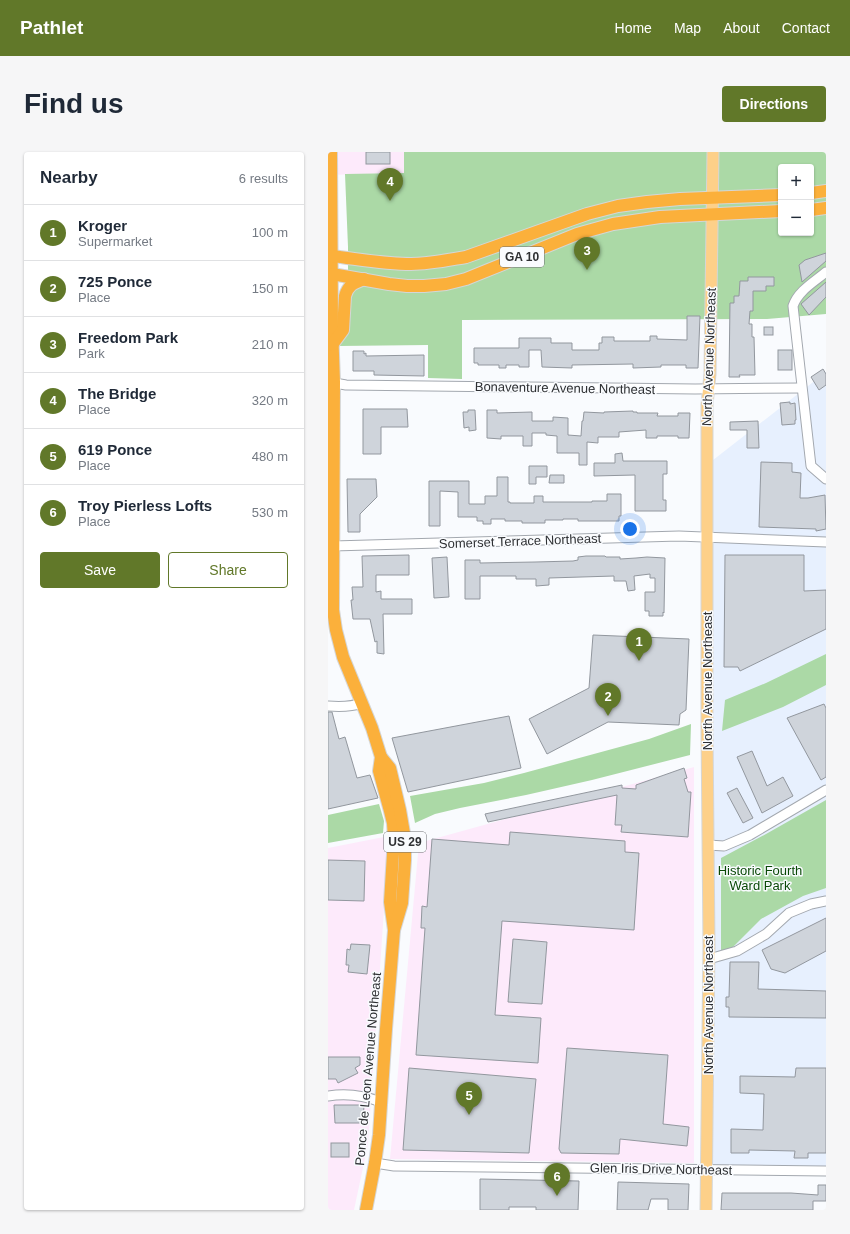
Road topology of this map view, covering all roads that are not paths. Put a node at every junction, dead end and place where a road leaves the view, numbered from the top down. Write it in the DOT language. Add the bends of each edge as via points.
graph roads {
  1 [pos="331,152"];
  2 [pos="713,152"];
  3 [pos="826,191"];
  4 [pos="814,193"];
  5 [pos="778,194"];
  6 [pos="712,198"];
  7 [pos="826,208"];
  8 [pos="814,210"];
  9 [pos="778,211"];
  10 [pos="712,215"];
  11 [pos="332,256"];
  12 [pos="826,272"];
  13 [pos="332,274"];
  14 [pos="364,280"];
  15 [pos="332,345"];
  16 [pos="331,382"];
  17 [pos="709,388"];
  18 [pos="801,388"];
  19 [pos="826,479"];
  20 [pos="707,537"];
  21 [pos="826,542"];
  22 [pos="333,546"];
  23 [pos="362,703"];
  24 [pos="328,706"];
  25 [pos="826,790"];
  26 [pos="708,845"];
  27 [pos="826,901"];
  28 [pos="709,959"];
  29 [pos="328,1096"];
  30 [pos="381,1102"];
  31 [pos="375,1163"];
  32 [pos="707,1170"];
  33 [pos="826,1171"];
  34 [pos="366,1210"];
  35 [pos="706,1210"];
  1 -- 11 [label="highway, Ponce de Leon Avenue Northeast / US 29"];
  2 -- 6 [label="main road, North Avenue Northeast"];
  3 -- 4 [label="highway"];
  5 -- 6 [label="highway, GA 10"];
  6 -- 10 [label="main road, North Avenue Northeast"];
  6 -- 11 [label="highway, GA 10" via="618,206 572,219 466,257 445,261 389,264"];
  7 -- 8 [label="highway"];
  9 -- 10 [label="highway, GA 10"];
  10 -- 14 [label="highway, GA 10" via="660,217 602,227 577,234 466,279 446,284 407,286"];
  10 -- 17 [label="main road, North Avenue Northeast"];
  11 -- 13 [label="highway, Ponce de Leon Avenue Northeast / US 29"];
  12 -- 18 [label="street" via="802,292 793,306"];
  13 -- 14 [label="highway, GA 10"];
  13 -- 15 [label="highway, Ponce de Leon Avenue Northeast / US 29"];
  14 -- 15 [label="highway" via="355,282 347,291 343,330"];
  15 -- 16 [label="highway, Ponce de Leon Avenue Northeast / US 29"];
  16 -- 17 [label="street, Bonaventure Avenue Northeast" via="351,385"];
  16 -- 22 [label="highway, Ponce de Leon Avenue Northeast / US 29"];
  17 -- 18 [label="street, Bonaventure Avenue Northeast"];
  17 -- 20 [label="main road, North Avenue Northeast"];
  18 -- 19 [label="street" via="811,466"];
  20 -- 21 [label="street, Somerset Terrace Northeast"];
  20 -- 22 [label="street, Somerset Terrace Northeast"];
  20 -- 26 [label="main road, North Avenue Northeast"];
  22 -- 23 [label="highway, Ponce de Leon Avenue Northeast / US 29" via="334,620 343,657"];
  23 -- 24 [label="street" via="344,707"];
  23 -- 30 [label="highway, Ponce de Leon Avenue Northeast / US 29" via="381,757 380,771 393,823 394,838 390,902 394,930"];
  25 -- 26 [label="street" via="750,835 724,846"];
  26 -- 28 [label="main road, North Avenue Northeast"];
  27 -- 28 [label="street" via="789,913 766,934 737,951"];
  28 -- 32 [label="main road, North Avenue Northeast"];
  29 -- 30 [label="street" via="357,1095"];
  30 -- 31 [label="highway, Ponce de Leon Avenue Northeast / US 29"];
  31 -- 32 [label="street, Glen Iris Drive Northeast" via="394,1166"];
  31 -- 34 [label="highway, Ponce de Leon Avenue Northeast / US 29"];
  32 -- 33 [label="street, Glen Iris Drive Northeast"];
  32 -- 35 [label="main road, North Avenue Northeast"];
}
